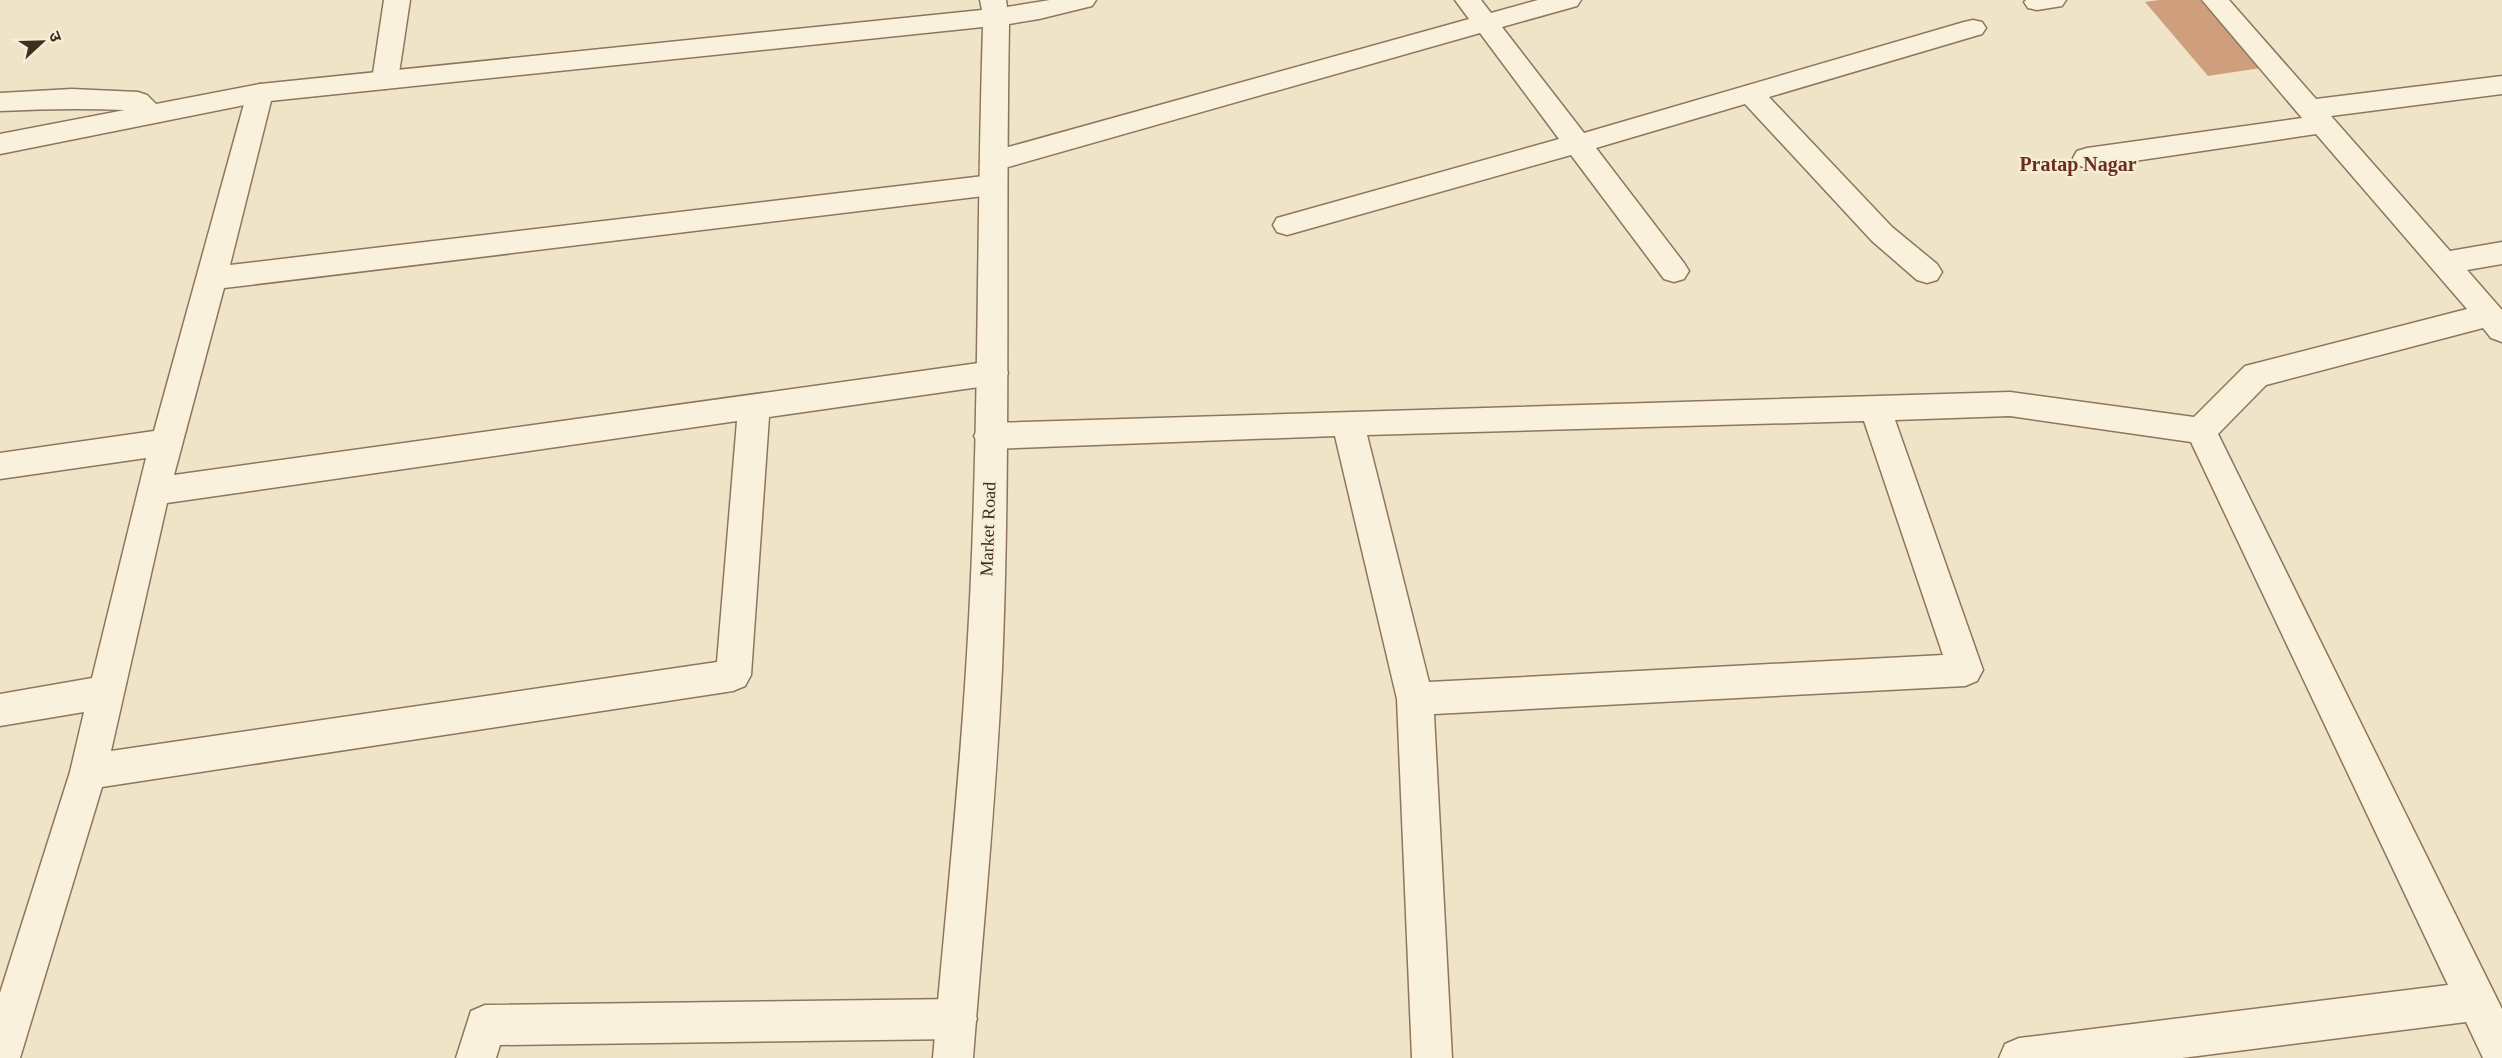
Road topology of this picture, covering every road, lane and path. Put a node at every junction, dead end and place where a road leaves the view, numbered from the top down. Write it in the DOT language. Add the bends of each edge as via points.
graph roads {
  1 [pos="397,0"];
  2 [pos="1083,0"];
  3 [pos="1468,0"];
  4 [pos="1568,0"];
  5 [pos="2215,0"];
  6 [pos="995,8"];
  7 [pos="1486,24"];
  8 [pos="1973,28"];
  9 [pos="385,80"];
  10 [pos="2502,85"];
  11 [pos="1749,92"];
  12 [pos="260,93"];
  13 [pos="0,102"];
  14 [pos="153,114"];
  15 [pos="2317,117"];
  16 [pos="0,144"];
  17 [pos="1577,144"];
  18 [pos="2087,158"];
  19 [pos="993,173"];
  20 [pos="1287,225"];
  21 [pos="2502,254"];
  22 [pos="2444,263"];
  23 [pos="1674,271"];
  24 [pos="1927,272"];
  25 [pos="212,278"];
  26 [pos="2496,323"];
  27 [pos="993,374"];
  28 [pos="754,407"];
  29 [pos="1875,408"];
  30 [pos="1348,423"];
  31 [pos="2201,431"];
  32 [pos="990,436"];
  33 [pos="167,442"];
  34 [pos="0,466"];
  35 [pos="153,491"];
  36 [pos="107,692"];
  37 [pos="1415,699"];
  38 [pos="0,710"];
  39 [pos="88,772"];
  40 [pos="2477,1001"];
  41 [pos="957,1019"];
  42 [pos="6,1022"];
  43 [pos="2502,1053"];
  44 [pos="0,1058"];
  45 [pos="476,1058"];
  46 [pos="953,1058"];
  47 [pos="1432,1058"];
  48 [pos="2019,1058"];
  1 -- 9 [label="street"];
  2 -- 6 [label="street" via="1039,11"];
  3 -- 7 [label="street"];
  4 -- 7 [label="street"];
  5 -- 15 [label="street"];
  6 -- 9 [label="street"];
  6 -- 19 [label="street, Market Road"];
  7 -- 17 [label="street"];
  7 -- 19 [label="street"];
  8 -- 11 [label="street"];
  9 -- 12 [label="street"];
  10 -- 15 [label="street"];
  11 -- 17 [label="street"];
  11 -- 24 [label="street" via="1882,234"];
  12 -- 14 [label="street"];
  12 -- 25 [label="street"];
  13 -- 14 [label="street" via="72,98 138,101"];
  14 -- 16 [label="street"];
  15 -- 18 [label="street"];
  15 -- 22 [label="street"];
  17 -- 20 [label="street"];
  17 -- 23 [label="street"];
  19 -- 25 [label="street"];
  19 -- 27 [label="street, Market Road"];
  21 -- 22 [label="street"];
  22 -- 26 [label="street"];
  25 -- 33 [label="street"];
  26 -- 31 [label="street" via="2256,375"];
  27 -- 28 [label="street"];
  27 -- 32 [label="street, Market Road"];
  28 -- 35 [label="street"];
  28 -- 39 [label="street" via="733,675"];
  29 -- 30 [label="street"];
  29 -- 31 [label="street" via="2010,404"];
  29 -- 37 [label="street" via="1965,670"];
  30 -- 32 [label="street"];
  30 -- 37 [label="street"];
  31 -- 40 [label="street"];
  32 -- 41 [label="street, Market Road" via="984,670"];
  33 -- 34 [label="street"];
  33 -- 35 [label="street"];
  35 -- 36 [label="street"];
  36 -- 38 [label="street"];
  36 -- 39 [label="street"];
  37 -- 47 [label="street"];
  39 -- 42 [label="street"];
  40 -- 43 [label="street"];
  40 -- 48 [label="street"];
  41 -- 45 [label="street" via="485,1024"];
  41 -- 46 [label="street, Market Road"];
  42 -- 44 [label="street"];
}
